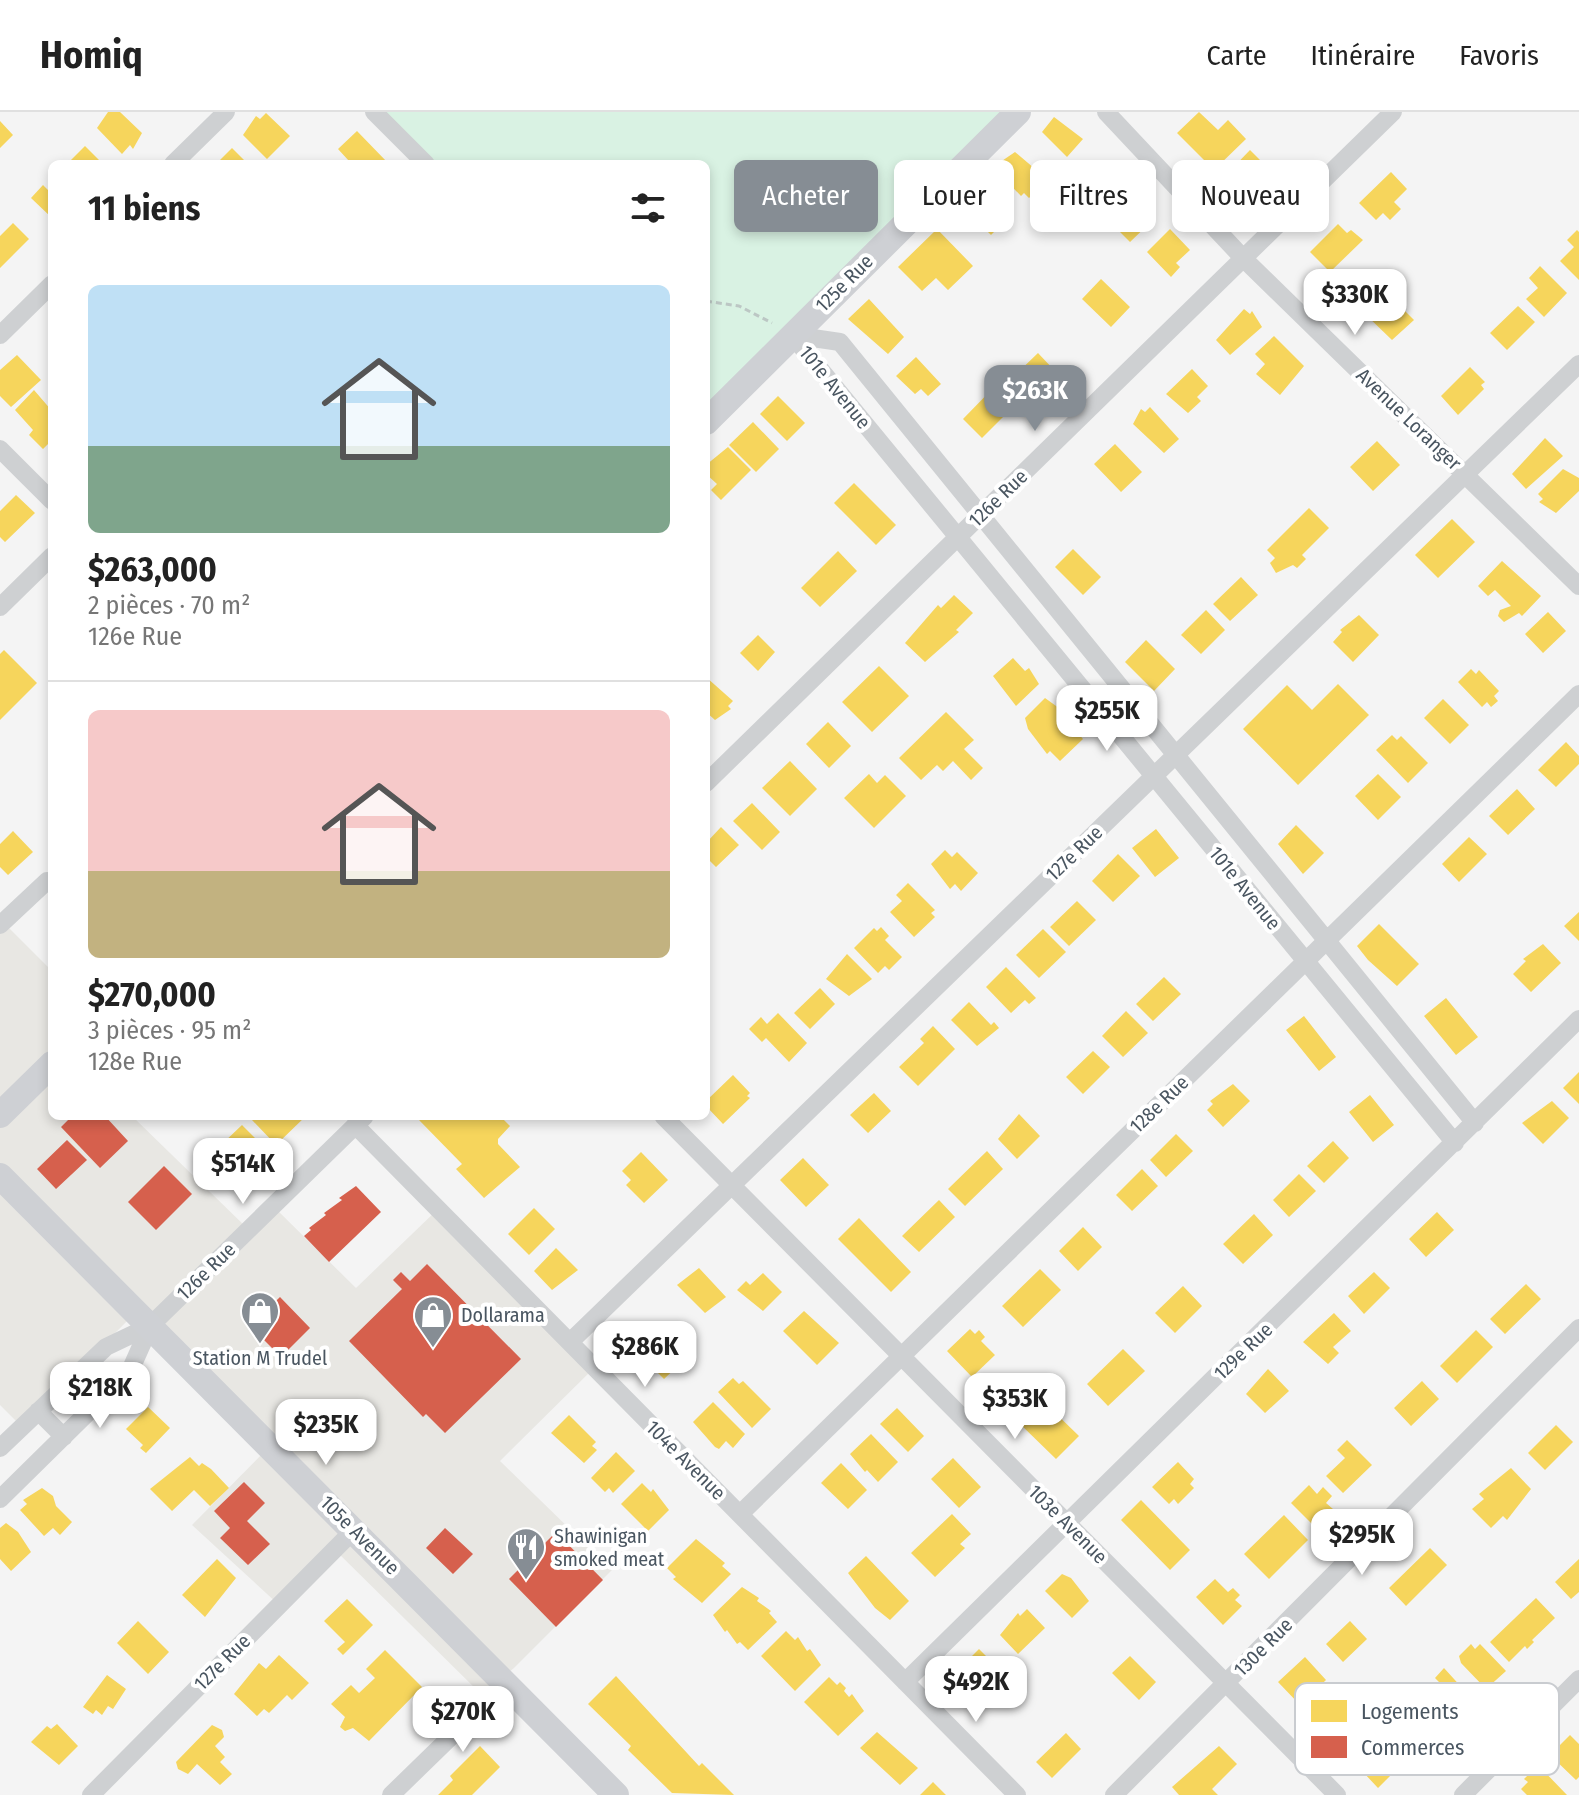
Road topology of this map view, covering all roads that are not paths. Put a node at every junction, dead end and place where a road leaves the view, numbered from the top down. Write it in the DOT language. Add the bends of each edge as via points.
graph roads {
  1 [pos="226,112"];
  2 [pos="374,112"];
  3 [pos="1018,112"];
  4 [pos="1106,112"];
  5 [pos="1393,112"];
  6 [pos="177,160"];
  7 [pos="422,160"];
  8 [pos="1243,258"];
  9 [pos="48,288"];
  10 [pos="0,335"];
  11 [pos="792,335"];
  12 [pos="1579,364"];
  13 [pos="710,418"];
  14 [pos="0,449"];
  15 [pos="1465,474"];
  16 [pos="48,497"];
  17 [pos="982,514"];
  18 [pos="958,537"];
  19 [pos="48,560"];
  20 [pos="1579,586"];
  21 [pos="0,607"];
  22 [pos="1579,694"];
  23 [pos="1176,754"];
  24 [pos="1154,776"];
  25 [pos="710,779"];
  26 [pos="47,881"];
  27 [pos="0,925"];
  28 [pos="1327,940"];
  29 [pos="1306,961"];
  30 [pos="1579,1019"];
  31 [pos="48,1068"];
  32 [pos="0,1115"];
  33 [pos="667,1120"];
  34 [pos="360,1121"];
  35 [pos="1475,1123"];
  36 [pos="1455,1143"];
  37 [pos="0,1176"];
  38 [pos="731,1185"];
  39 [pos="150,1326"];
  40 [pos="1579,1328"];
  41 [pos="570,1342"];
  42 [pos="901,1356"];
  43 [pos="38,1411"];
  44 [pos="64,1437"];
  45 [pos="0,1448"];
  46 [pos="0,1499"];
  47 [pos="740,1514"];
  48 [pos="1067,1523"];
  49 [pos="354,1530"];
  50 [pos="1579,1679"];
  51 [pos="905,1682"];
  52 [pos="506,1683"];
  53 [pos="1226,1684"];
  54 [pos="1559,1699"];
  55 [pos="1295,1753"];
  56 [pos="1317,1775"];
  57 [pos="1483,1775"];
  58 [pos="91,1795"];
  59 [pos="391,1795"];
  60 [pos="616,1795"];
  61 [pos="1017,1795"];
  62 [pos="1114,1795"];
  63 [pos="1337,1795"];
  64 [pos="1463,1795"];
  1 -- 6 [label="street"];
  2 -- 7 [label="street"];
  3 -- 11 [label="street, 125e Rue"];
  4 -- 8 [label="street, Avenue Loranger"];
  5 -- 8 [label="street, 126e Rue"];
  8 -- 15 [label="street, Avenue Loranger"];
  8 -- 17 [label="street, 126e Rue"];
  9 -- 10 [label="street"];
  11 -- 13 [label="street, 125e Rue"];
  11 -- 17 [label="street, 101e Avenue" via="840,342"];
  11 -- 18 [label="street, 101e Avenue"];
  12 -- 15 [label="street, 127e Rue"];
  14 -- 16 [label="street"];
  15 -- 20 [label="street, Avenue Loranger"];
  15 -- 23 [label="street, 127e Rue"];
  17 -- 18 [label="street, 126e Rue"];
  17 -- 23 [label="street, 101e Avenue"];
  18 -- 24 [label="street, 101e Avenue"];
  18 -- 25 [label="street, 126e Rue"];
  19 -- 21 [label="street"];
  22 -- 28 [label="street, 128e Rue"];
  23 -- 24 [label="street, 127e Rue"];
  23 -- 28 [label="street, 101e Avenue"];
  24 -- 29 [label="street, 101e Avenue"];
  24 -- 38 [label="street, 127e Rue"];
  26 -- 27 [label="street"];
  28 -- 29 [label="street, 128e Rue"];
  28 -- 35 [label="street, 101e Avenue"];
  29 -- 36 [label="street, 101e Avenue"];
  29 -- 42 [label="street, 128e Rue"];
  30 -- 35 [label="street, 129e Rue"];
  31 -- 32 [label="street"];
  33 -- 38 [label="street, 103e Avenue"];
  34 -- 39 [label="street, 126e Rue"];
  34 -- 41 [label="street, 104e Avenue"];
  35 -- 36 [label="street, 129e Rue"];
  36 -- 48 [label="street, 129e Rue"];
  37 -- 39 [label="street, 105e Avenue"];
  38 -- 41 [label="street, 127e Rue"];
  38 -- 42 [label="street, 103e Avenue"];
  39 -- 43 [label="street, 126e Rue" via="106,1347"];
  39 -- 44 [label="street, 126e Rue" via="130,1371"];
  39 -- 49 [label="street, 105e Avenue"];
  40 -- 53 [label="street, 130e Rue"];
  41 -- 47 [label="street, 104e Avenue"];
  42 -- 47 [label="street, 128e Rue"];
  42 -- 48 [label="street, 103e Avenue"];
  43 -- 44 [label="street"];
  43 -- 45 [label="street, 126e Rue"];
  44 -- 46 [label="street, 126e Rue"];
  47 -- 51 [label="street, 104e Avenue"];
  48 -- 51 [label="street, 129e Rue"];
  48 -- 53 [label="street, 103e Avenue"];
  49 -- 52 [label="street, 105e Avenue"];
  49 -- 58 [label="street, 127e Rue"];
  50 -- 54 [label="street"];
  51 -- 61 [label="street, 104e Avenue"];
  52 -- 59 [label="street"];
  52 -- 60 [label="street, 105e Avenue"];
  53 -- 55 [label="street, 103e Avenue"];
  53 -- 62 [label="street, 130e Rue"];
  56 -- 63 [label="street, 103e Avenue"];
  57 -- 64 [label="street"];
}
